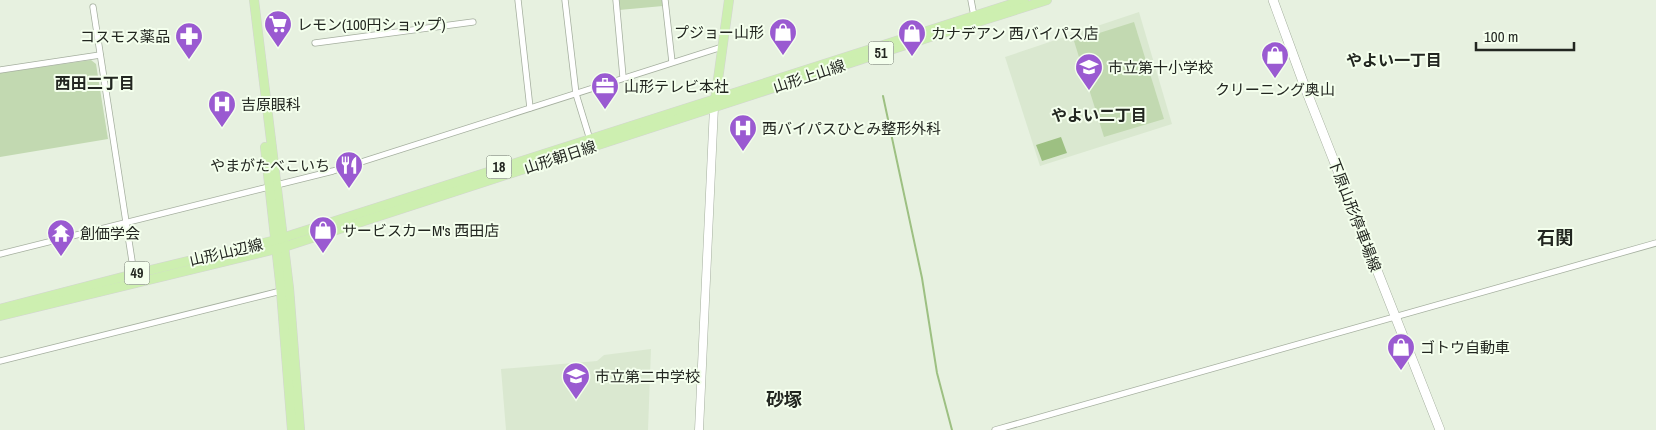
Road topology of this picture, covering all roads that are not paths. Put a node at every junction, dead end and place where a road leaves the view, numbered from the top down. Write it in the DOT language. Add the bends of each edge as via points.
graph roads {
  1 [pos="248,0"];
  2 [pos="254,0"];
  3 [pos="518,0"];
  4 [pos="564,0"];
  5 [pos="616,0"];
  6 [pos="665,0"];
  7 [pos="729,0"];
  8 [pos="971,0"];
  9 [pos="1024,0"];
  10 [pos="1048,0"];
  11 [pos="1273,0"];
  12 [pos="93,7"];
  13 [pos="974,16"];
  14 [pos="473,22"];
  15 [pos="315,42"];
  16 [pos="722,47"];
  17 [pos="100,55"];
  18 [pos="672,62"];
  19 [pos="0,70"];
  20 [pos="623,77"];
  21 [pos="576,94"];
  22 [pos="715,102"];
  23 [pos="530,108"];
  24 [pos="591,142"];
  25 [pos="273,186"];
  26 [pos="126,222"];
  27 [pos="280,243"];
  28 [pos="1656,244"];
  29 [pos="0,254"];
  30 [pos="134,274"];
  31 [pos="281,291"];
  32 [pos="0,310"];
  33 [pos="0,316"];
  34 [pos="1395,318"];
  35 [pos="0,361"];
  36 [pos="292,430"];
  37 [pos="300,430"];
  38 [pos="699,430"];
  39 [pos="995,430"];
  40 [pos="1440,430"];
  1 -- 25 [label="main road, 山形山辺線"];
  2 -- 25 [label="main road, 山形山辺線"];
  3 -- 23 [label="street"];
  4 -- 21 [label="street"];
  5 -- 20 [label="street"];
  6 -- 18 [label="street"];
  7 -- 16 [label="main road"];
  8 -- 13 [label="street"];
  9 -- 13 [label="main road, 山形上山線 / 51"];
  10 -- 22 [label="main road, 山形上山線 / 51"];
  11 -- 34 [label="main road, 下原山形停車場線"];
  12 -- 17 [label="street"];
  13 -- 22 [label="main road, 山形上山線 / 51"];
  14 -- 15 [label="street"];
  16 -- 18 [label="street"];
  16 -- 22 [label="main road"];
  17 -- 19 [label="street"];
  17 -- 26 [label="street"];
  18 -- 20 [label="street"];
  20 -- 21 [label="street"];
  21 -- 23 [label="street"];
  21 -- 24 [label="street"];
  22 -- 24 [label="main road, 山形朝日線 / 18"];
  22 -- 38 [label="street"];
  23 -- 25 [label="street" via="333,171"];
  24 -- 27 [label="main road, 山形朝日線 / 18"];
  25 -- 26 [label="street"];
  25 -- 27 [label="main road, 山形山辺線"];
  26 -- 29 [label="street"];
  26 -- 30 [label="street"];
  27 -- 30 [label="main road, 山形山辺線 / 49"];
  27 -- 31 [label="main road"];
  27 -- 33 [label="main road, 山形山辺線 / 49"];
  27 -- 37 [label="main road" via="289,288"];
  28 -- 34 [label="street"];
  30 -- 32 [label="main road, 山形山辺線 / 49"];
  31 -- 35 [label="street"];
  31 -- 36 [label="main road"];
  34 -- 39 [label="street"];
  34 -- 40 [label="main road, 下原山形停車場線"];
}
